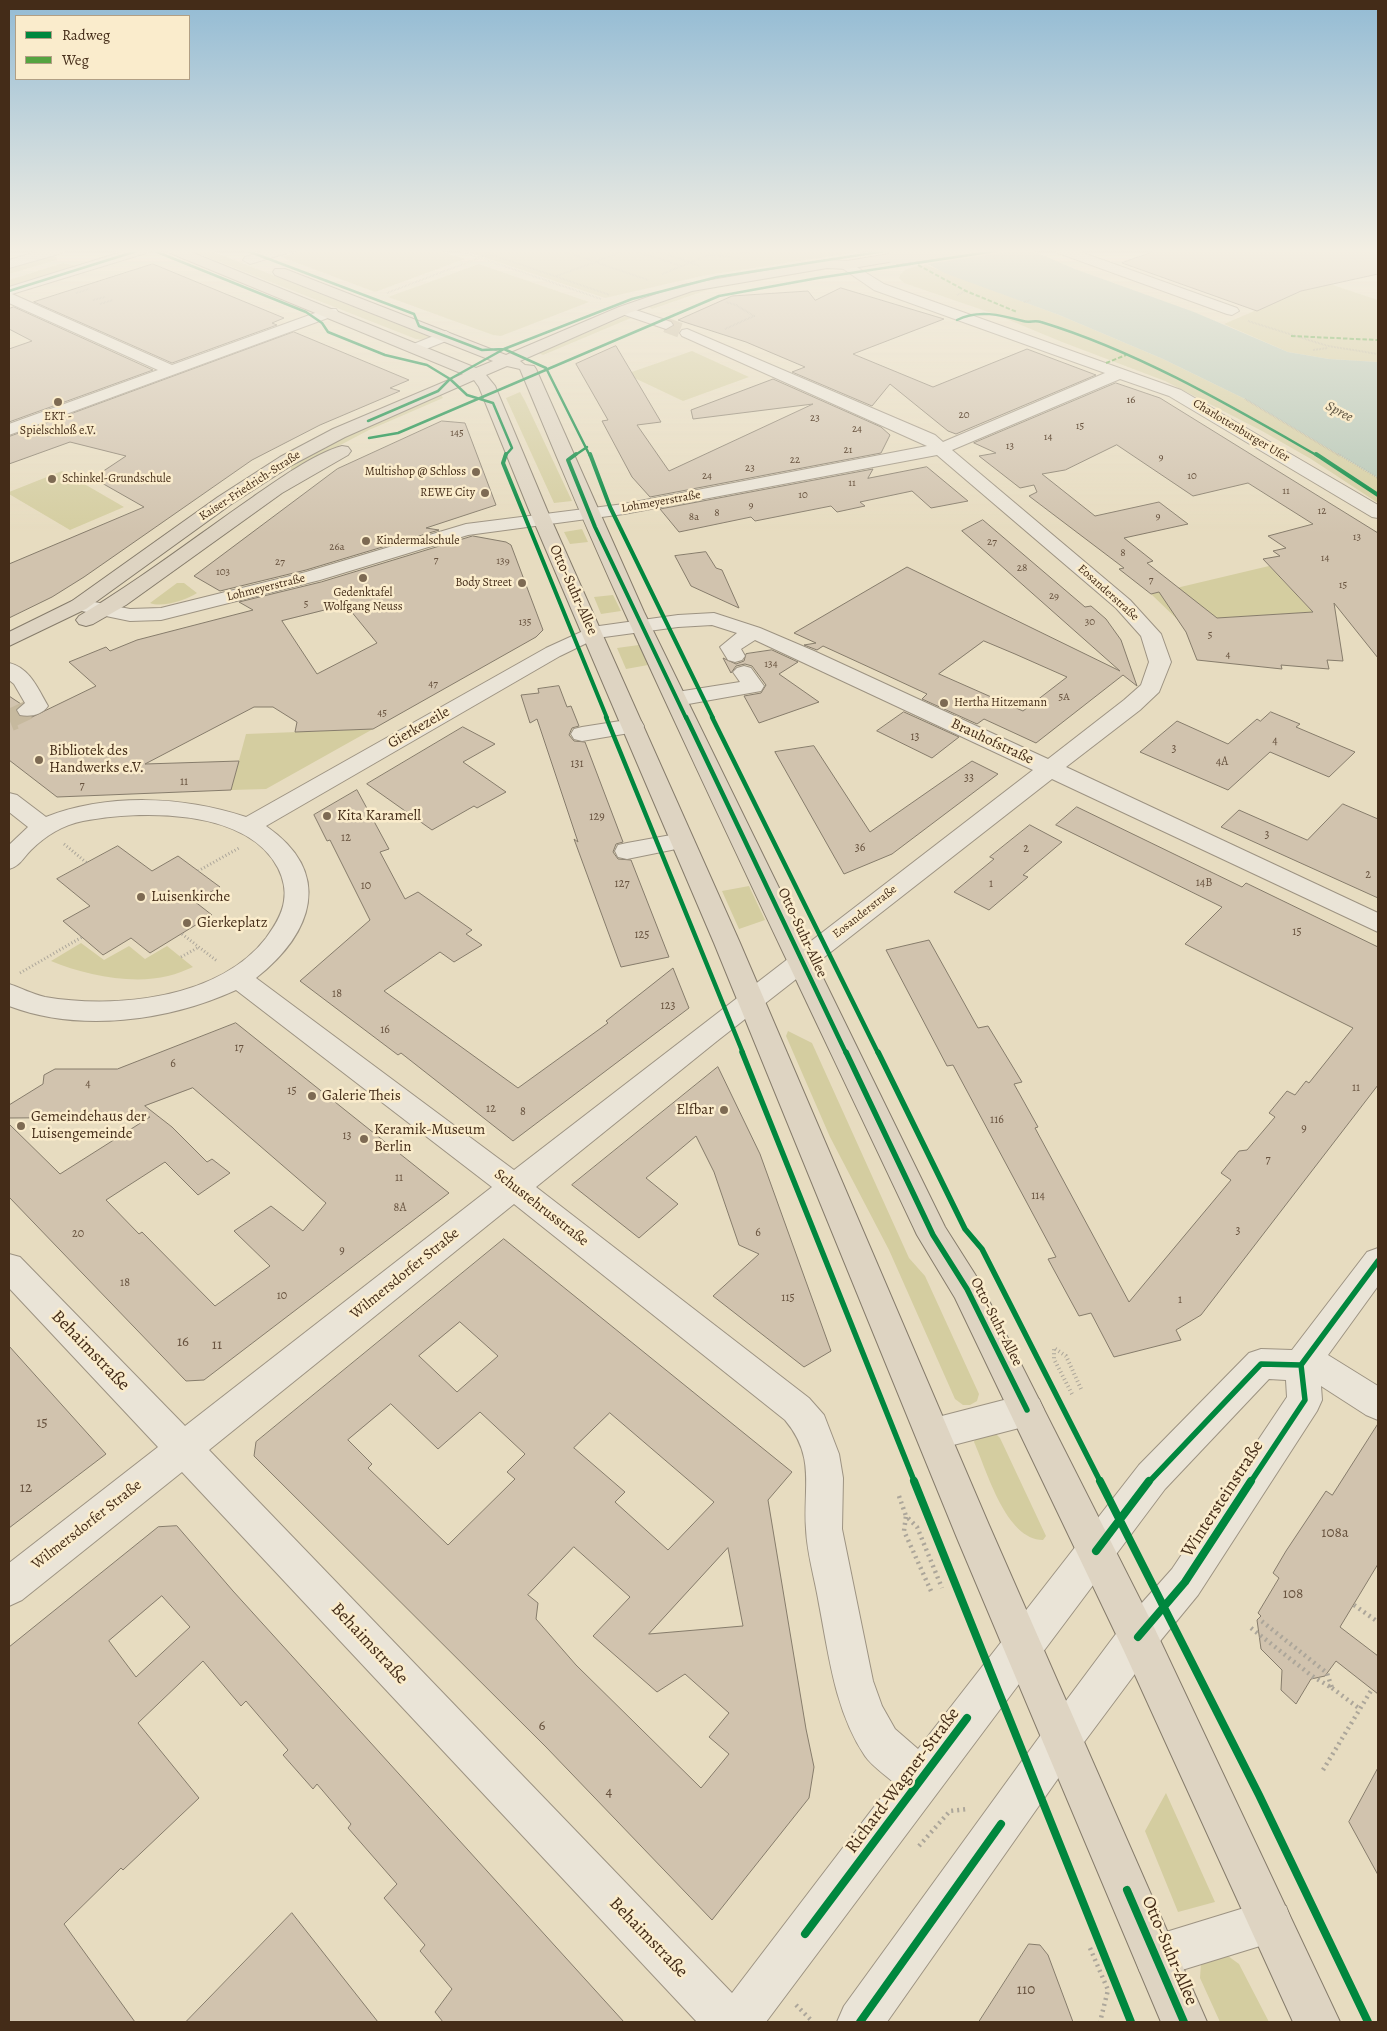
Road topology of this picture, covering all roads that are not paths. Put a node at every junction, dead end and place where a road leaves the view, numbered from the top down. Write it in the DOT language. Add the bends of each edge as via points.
graph roads {
  1 [pos="114,345"];
  2 [pos="240,345"];
  3 [pos="408,345"];
  4 [pos="424,345"];
  5 [pos="469,345"];
  6 [pos="543,345"];
  7 [pos="584,345"];
  8 [pos="716,345"];
  9 [pos="1040,345"];
  10 [pos="416,348"];
  11 [pos="508,360"];
  12 [pos="528,369"];
  13 [pos="170,370"];
  14 [pos="1117,374"];
  15 [pos="482,380"];
  16 [pos="9,430"];
  17 [pos="940,449"];
  18 [pos="589,513"];
  19 [pos="1378,513"];
  20 [pos="542,519"];
  21 [pos="79,605"];
  22 [pos="103,610"];
  23 [pos="641,625"];
  24 [pos="753,632"];
  25 [pos="592,633"];
  26 [pos="9,640"];
  27 [pos="9,658"];
  28 [pos="677,700"];
  29 [pos="633,726"];
  30 [pos="582,734"];
  31 [pos="1050,769"];
  32 [pos="9,800"];
  33 [pos="42,826"];
  34 [pos="254,831"];
  35 [pos="682,841"];
  36 [pos="627,851"];
  37 [pos="9,861"];
  38 [pos="1378,923"];
  39 [pos="801,961"];
  40 [pos="237,977"];
  41 [pos="12,985"];
  42 [pos="752,1000"];
  43 [pos="514,1187"];
  44 [pos="1378,1261"];
  45 [pos="9,1267"];
  46 [pos="1304,1362"];
  47 [pos="1378,1404"];
  48 [pos="1027,1410"];
  49 [pos="934,1434"];
  50 [pos="185,1449"];
  51 [pos="1096,1552"];
  52 [pos="9,1587"];
  53 [pos="1138,1637"];
  54 [pos="1022,1645"];
  55 [pos="1062,1739"];
  56 [pos="921,1780"];
  57 [pos="1270,1922"];
  58 [pos="1156,1956"];
  59 [pos="728,2022"];
  60 [pos="738,2022"];
  61 [pos="860,2022"];
  62 [pos="1184,2022"];
  63 [pos="1317,2022"];
  1 -- 13 [label="street"];
  2 -- 13 [label="street"];
  3 -- 10 [label="main road"];
  4 -- 10 [label="street"];
  5 -- 11 [label="main road"];
  6 -- 11 [label="main road, Kaiser-Friedrich-Straße"];
  7 -- 12 [label="main road"];
  8 -- 17 [label="street, Eosanderstraße" via="929,440"];
  9 -- 14 [label="street, Charlottenburger Ufer"];
  10 -- 15 [label="main road"];
  11 -- 12 [label="main road"];
  11 -- 15 [label="main road, Kaiser-Friedrich-Straße"];
  12 -- 15 [label="main road"];
  12 -- 18 [label="main road, Otto-Suhr-Allee"];
  13 -- 16 [label="street"];
  14 -- 17 [label="street, Lohmeyerstraße"];
  14 -- 19 [label="street, Charlottenburger Ufer" via="1157,386 1194,403"];
  15 -- 20 [label="main road, Otto-Suhr-Allee"];
  15 -- 21 [label="main road, Kaiser-Friedrich-Straße" via="339,433 286,461 224,501"];
  15 -- 22 [label="main road, Kaiser-Friedrich-Straße" via="331,457 278,489"];
  17 -- 18 [label="street, Lohmeyerstraße" via="632,508"];
  17 -- 31 [label="street, Eosanderstraße" via="1123,604 1152,634 1160,662 1151,687"];
  18 -- 20 [label="street, Lohmeyerstraße"];
  18 -- 23 [label="main road, Otto-Suhr-Allee"];
  20 -- 22 [label="street, Lohmeyerstraße" via="466,530 313,576 161,614 144,616"];
  20 -- 25 [label="main road, Otto-Suhr-Allee"];
  21 -- 22 [label="street, Lohmeyerstraße"];
  21 -- 26 [label="main road, Kaiser-Friedrich-Straße"];
  22 -- 27 [label="main road, Kaiser-Friedrich-Straße"];
  23 -- 24 [label="street, Brauhofstraße" via="714,620"];
  23 -- 25 [label="street, Brauhofstraße"];
  23 -- 28 [label="main road, Otto-Suhr-Allee"];
  24 -- 28 [label="street" via="730,647 753,686"];
  24 -- 31 [label="street, Brauhofstraße"];
  25 -- 29 [label="main road, Otto-Suhr-Allee"];
  25 -- 34 [label="street, Gierkezeile" via="553,652"];
  28 -- 39 [label="main road, Otto-Suhr-Allee"];
  29 -- 30 [label="street"];
  29 -- 35 [label="main road, Otto-Suhr-Allee"];
  31 -- 38 [label="street, Brauhofstraße"];
  31 -- 39 [label="street, Eosanderstraße"];
  32 -- 33 [label="street"];
  33 -- 34 [label="street" via="69,816 145,807 216,816"];
  33 -- 37 [label="street" via="18,847"];
  34 -- 40 [label="street" via="273,844 290,865 297,893 290,922 278,942 260,961"];
  35 -- 36 [label="street"];
  35 -- 42 [label="main road, Otto-Suhr-Allee"];
  39 -- 42 [label="street, Wilmersdorfer Straße"];
  39 -- 48 [label="main road, Otto-Suhr-Allee" via="933,1235 966,1289"];
  40 -- 41 [label="street" via="210,992 179,1002 145,1008 96,1010 57,1009"];
  40 -- 43 [label="street, Schustehrusstraße"];
  42 -- 43 [label="street, Wilmersdorfer Straße"];
  42 -- 49 [label="main road, Otto-Suhr-Allee"];
  43 -- 50 [label="street, Wilmersdorfer Straße"];
  43 -- 56 [label="street, Schustehrusstraße" via="794,1406 812,1426 825,1478 824,1530 853,1681 865,1717 881,1743"];
  44 -- 46 [label="street"];
  45 -- 50 [label="street, Behaimstraße"];
  46 -- 47 [label="street"];
  46 -- 51 [label="street" via="1261,1364 1152,1477"];
  46 -- 53 [label="street, Wintersteinstraße" via="1305,1400 1185,1582"];
  48 -- 49 [label="street"];
  48 -- 51 [label="main road, Otto-Suhr-Allee"];
  49 -- 54 [label="main road, Otto-Suhr-Allee"];
  50 -- 52 [label="street, Wilmersdorfer Straße"];
  50 -- 59 [label="street, Behaimstraße"];
  51 -- 53 [label="main road, Otto-Suhr-Allee"];
  51 -- 54 [label="street, Richard-Wagner-Straße"];
  53 -- 55 [label="street"];
  53 -- 57 [label="main road, Otto-Suhr-Allee"];
  54 -- 55 [label="main road, Otto-Suhr-Allee"];
  54 -- 56 [label="street, Richard-Wagner-Straße"];
  55 -- 58 [label="main road, Otto-Suhr-Allee"];
  55 -- 61 [label="street"];
  56 -- 60 [label="street, Richard-Wagner-Straße"];
  57 -- 58 [label="street"];
  57 -- 63 [label="main road, Otto-Suhr-Allee"];
  58 -- 62 [label="main road, Otto-Suhr-Allee"];
}
